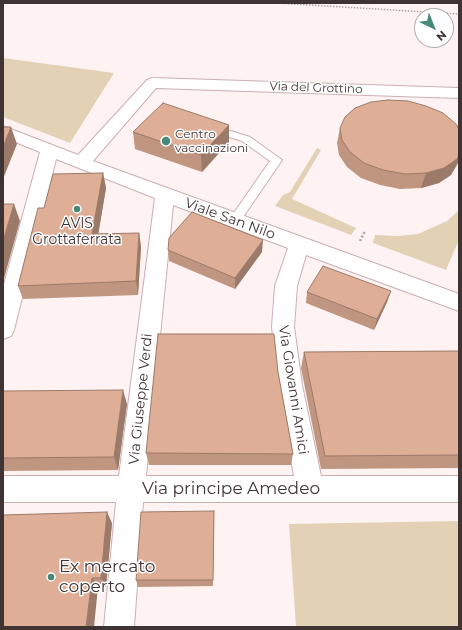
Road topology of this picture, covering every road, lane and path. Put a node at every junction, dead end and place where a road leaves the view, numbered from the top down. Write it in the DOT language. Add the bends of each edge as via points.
graph roads {
  1 [pos="276,3"];
  2 [pos="459,14"];
  3 [pos="459,92"];
  4 [pos="197,123"];
  5 [pos="3,131"];
  6 [pos="49,150"];
  7 [pos="81,163"];
  8 [pos="165,195"];
  9 [pos="235,220"];
  10 [pos="365,231"];
  11 [pos="300,244"];
  12 [pos="358,245"];
  13 [pos="459,303"];
  14 [pos="3,330"];
  15 [pos="132,488"];
  16 [pos="3,489"];
  17 [pos="459,489"];
  18 [pos="310,490"];
  19 [pos="119,627"];
  1 -- 2 [label="path"];
  3 -- 7 [label="street, Via del Grottino" via="152,84"];
  4 -- 9 [label="lane" via="246,139 276,160"];
  5 -- 6 [label="street, Viale San Nilo"];
  6 -- 7 [label="street, Viale San Nilo"];
  6 -- 14 [label="street"];
  7 -- 8 [label="street, Viale San Nilo"];
  8 -- 9 [label="street, Viale San Nilo"];
  8 -- 15 [label="street, Via Giuseppe Verdi"];
  9 -- 11 [label="street, Viale San Nilo"];
  10 -- 12 [label="path"];
  11 -- 13 [label="street, Viale San Nilo"];
  11 -- 18 [label="street, Via Giovanni Amici" via="286,286 283,326 290,385"];
  15 -- 16 [label="street, Via principe Amedeo"];
  15 -- 18 [label="street, Via principe Amedeo"];
  15 -- 19 [label="street, Via Giuseppe Verdi"];
  17 -- 18 [label="street, Via principe Amedeo"];
}
